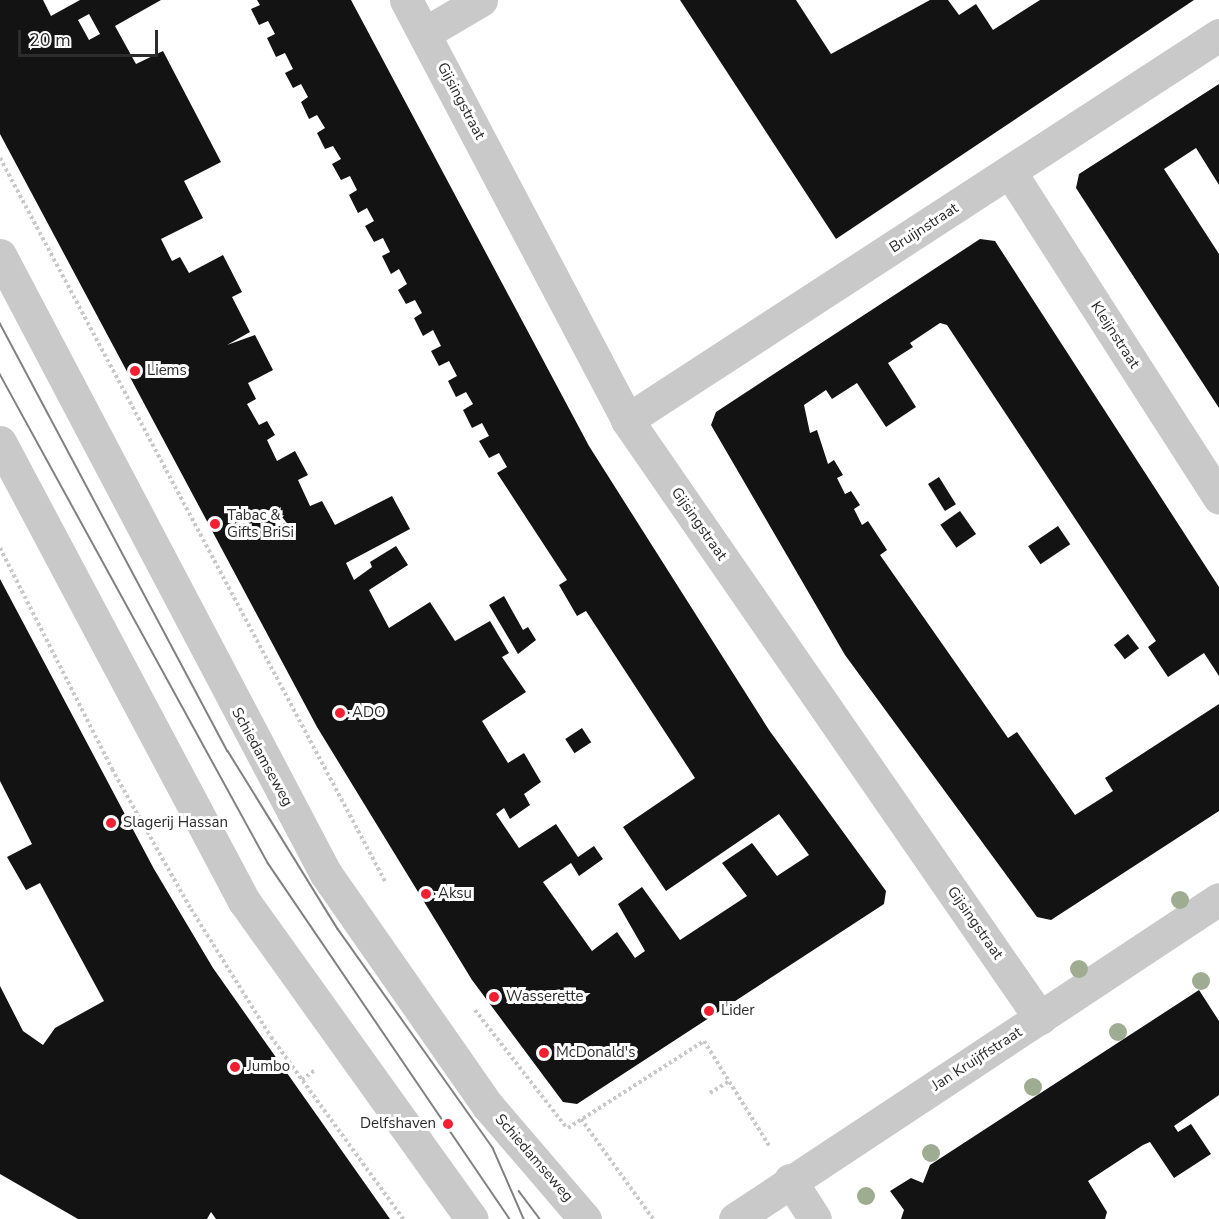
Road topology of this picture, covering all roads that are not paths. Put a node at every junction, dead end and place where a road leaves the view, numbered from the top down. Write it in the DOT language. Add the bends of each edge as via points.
graph roads {
  1 [pos="406,0"];
  2 [pos="481,0"];
  3 [pos="425,33"];
  4 [pos="1219,35"];
  5 [pos="1010,172"];
  6 [pos="0,255"];
  7 [pos="627,420"];
  8 [pos="0,442"];
  9 [pos="1219,498"];
  10 [pos="1219,900"];
  11 [pos="1040,1018"];
  12 [pos="790,1180"];
  13 [pos="472,1219"];
  14 [pos="585,1219"];
  15 [pos="735,1219"];
  16 [pos="815,1219"];
  1 -- 3 [label="street, Gijsingstraat"];
  2 -- 3 [label="street"];
  3 -- 7 [label="street, Gijsingstraat"];
  4 -- 5 [label="street, Bruijnstraat"];
  5 -- 7 [label="street, Bruijnstraat"];
  5 -- 9 [label="street, Kleijnstraat"];
  6 -- 14 [label="street, Schiedamseweg" via="326,874 488,1107"];
  7 -- 11 [label="street, Gijsingstraat"];
  8 -- 13 [label="street" via="244,901"];
  10 -- 11 [label="street, Jan Kruijffstraat"];
  11 -- 12 [label="street, Jan Kruijffstraat"];
  12 -- 15 [label="street, Jan Kruijffstraat"];
  12 -- 16 [label="street"];
}
